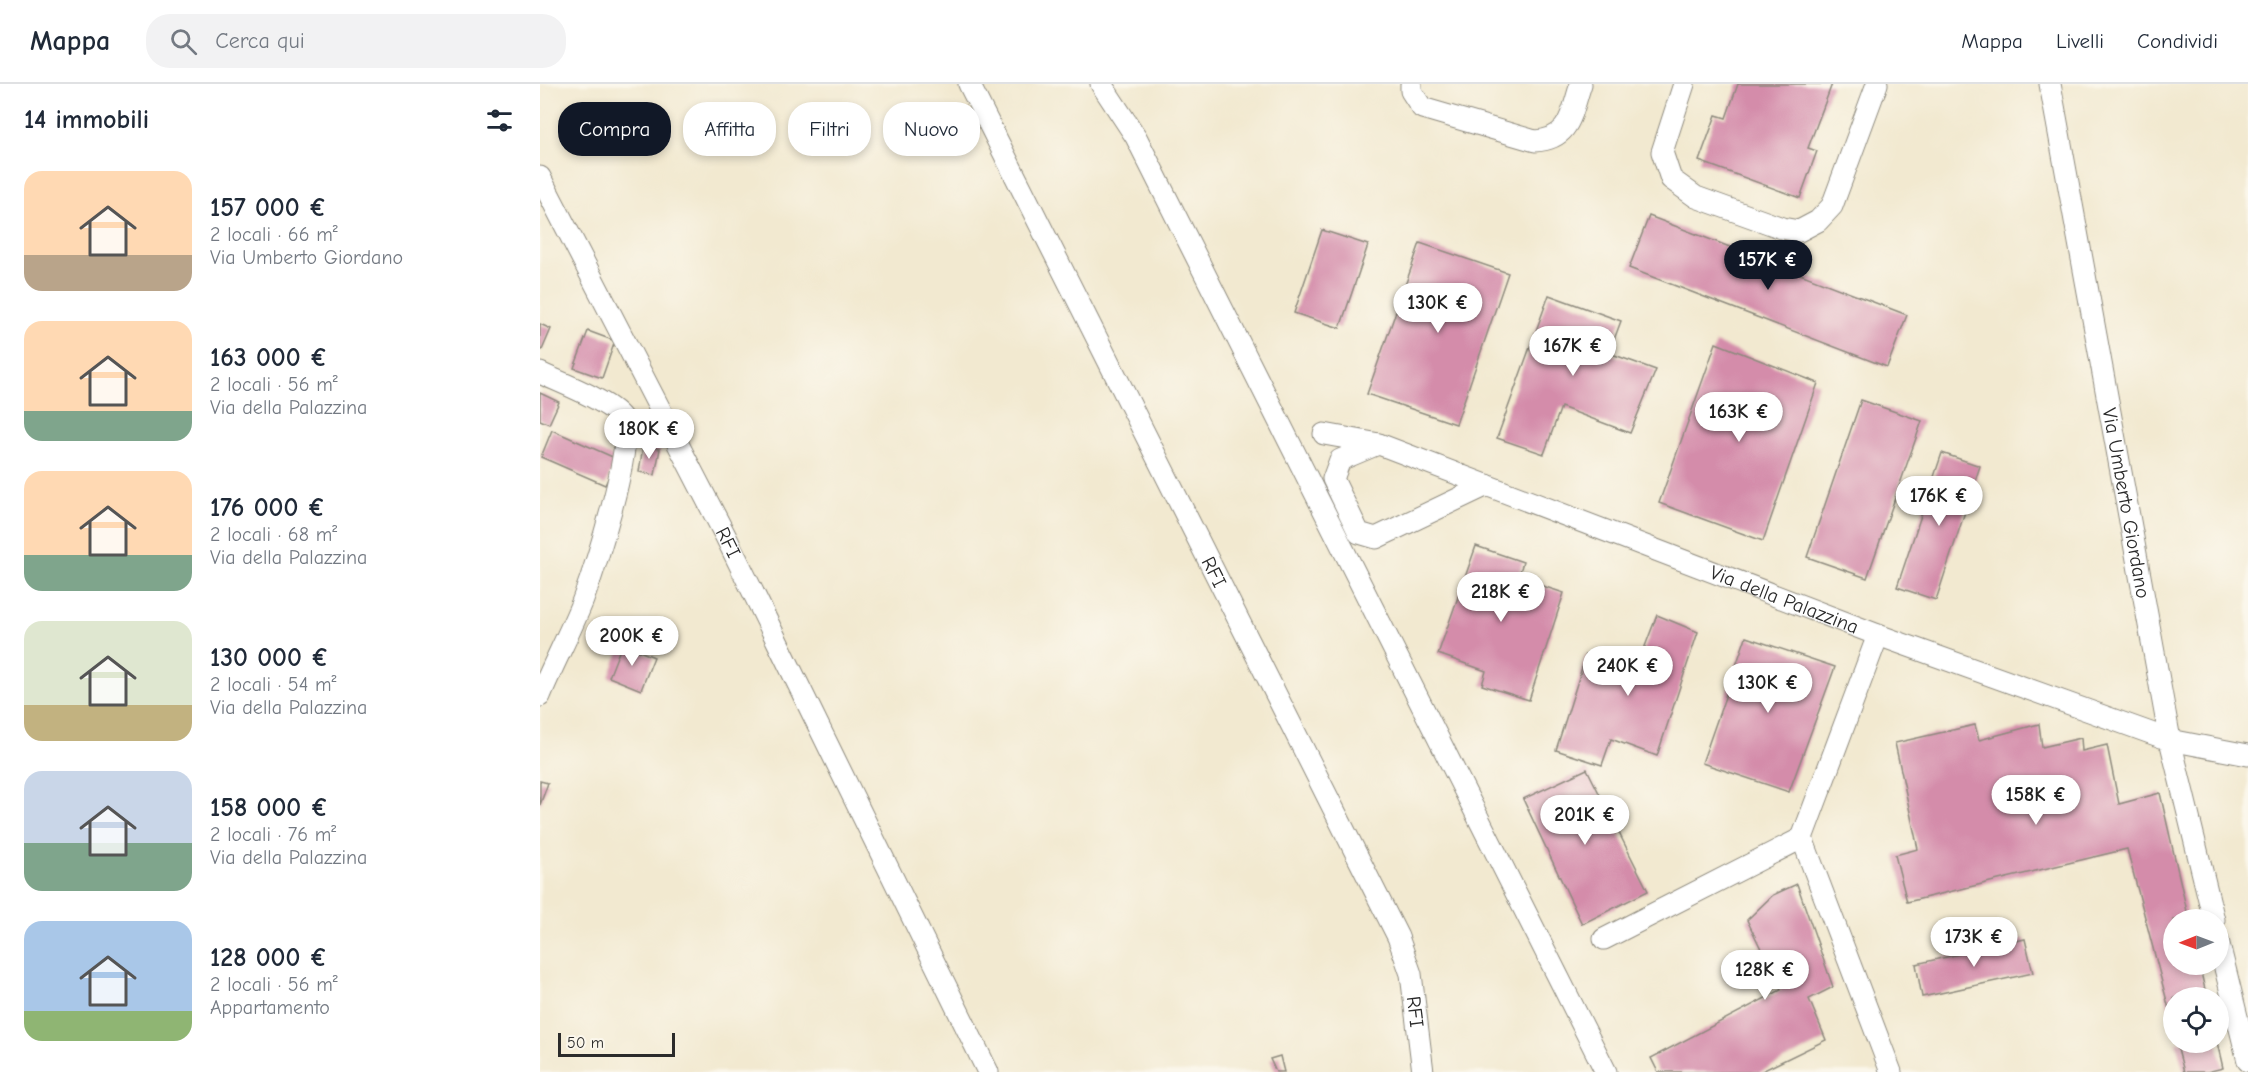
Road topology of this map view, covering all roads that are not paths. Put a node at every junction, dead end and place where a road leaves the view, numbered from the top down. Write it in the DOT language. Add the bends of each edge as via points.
graph roads {
  1 [pos="969,84"];
  2 [pos="1101,84"];
  3 [pos="1411,84"];
  4 [pos="1581,84"];
  5 [pos="1684,84"];
  6 [pos="1877,84"];
  7 [pos="2050,84"];
  8 [pos="540,177"];
  9 [pos="540,373"];
  10 [pos="1324,434"];
  11 [pos="1379,444"];
  12 [pos="1486,485"];
  13 [pos="1878,634"];
  14 [pos="540,696"];
  15 [pos="2170,740"];
  16 [pos="2248,755"];
  17 [pos="1802,838"];
  18 [pos="2211,909"];
  19 [pos="1604,939"];
  20 [pos="2227,975"];
  21 [pos="2248,1061"];
  22 [pos="988,1072"];
  23 [pos="1423,1072"];
  24 [pos="1606,1072"];
  25 [pos="1892,1072"];
  1 -- 23 [label="street, RFI" via="1398,936 1412,974"];
  2 -- 24 [label="street" via="1136,137"];
  3 -- 4 [label="street" via="1422,108 1535,141 1552,140 1565,129"];
  5 -- 6 [label="street" via="1662,152 1671,178 1696,196 1799,231 1832,206"];
  7 -- 15 [label="street, Via Umberto Giordano"];
  8 -- 22 [label="street, RFI" via="725,535"];
  9 -- 14 [label="street" via="608,407 623,419 626,431 625,450 583,601"];
  10 -- 11 [label="street, Via della Palazzina"];
  11 -- 12 [label="street, Via della Palazzina"];
  11 -- 12 [label="street" via="1340,460 1333,479 1359,533 1376,538"];
  12 -- 13 [label="street, Via della Palazzina"];
  13 -- 15 [label="street, Via della Palazzina"];
  13 -- 17 [label="street"];
  15 -- 16 [label="street, Via della Palazzina"];
  15 -- 18 [label="street, Via Umberto Giordano"];
  17 -- 19 [label="street"];
  17 -- 25 [label="street"];
  20 -- 21 [label="street"];
}
